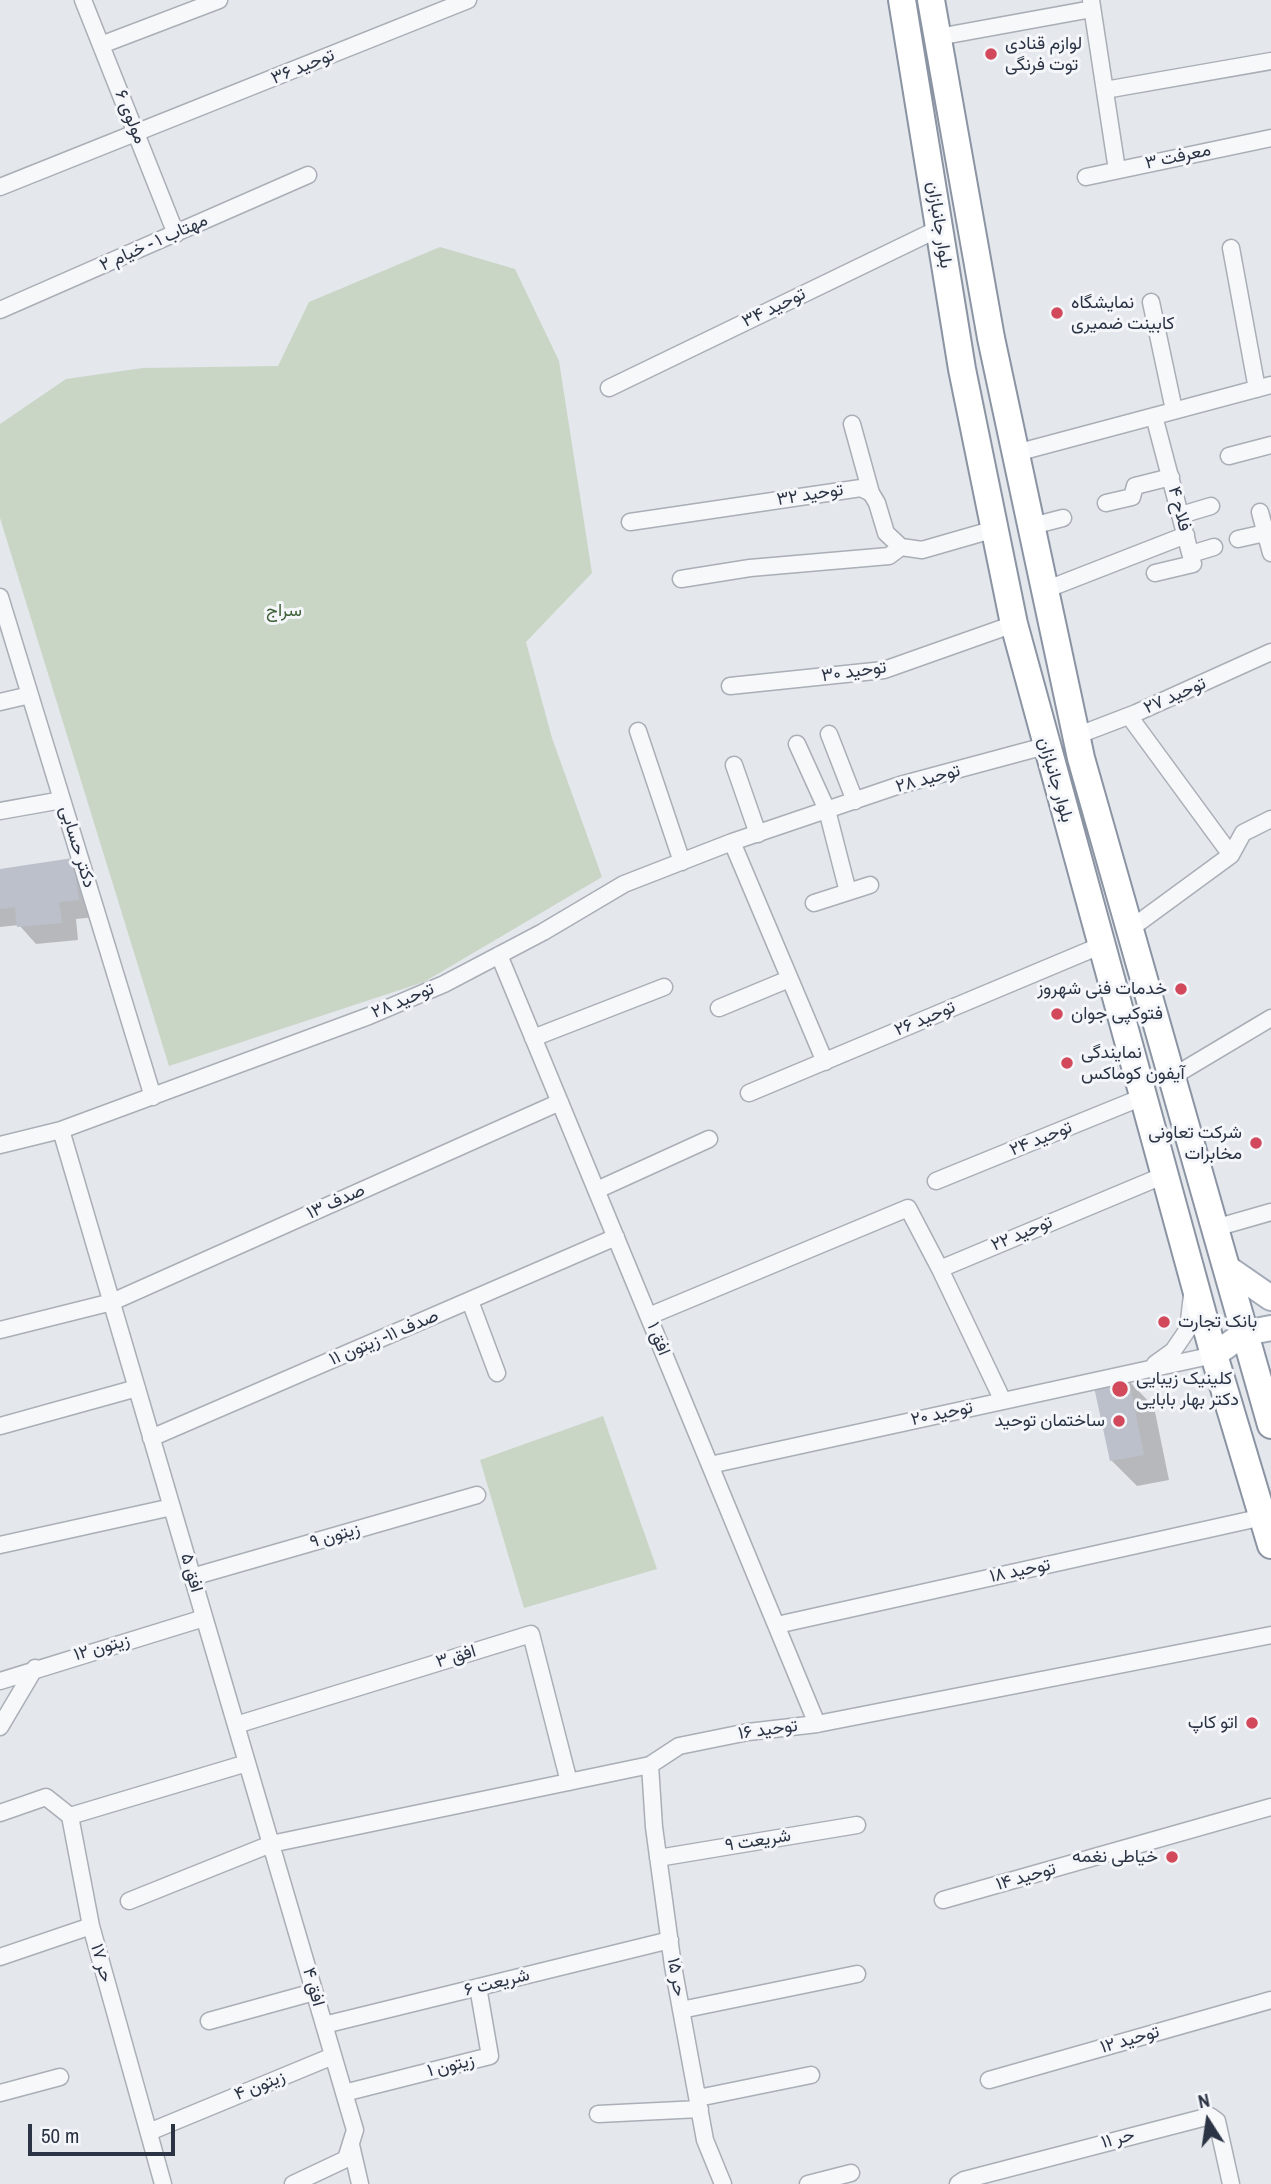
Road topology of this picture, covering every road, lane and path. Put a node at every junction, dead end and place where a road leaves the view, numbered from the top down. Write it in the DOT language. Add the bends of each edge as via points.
graph roads {
  1 [pos="83,0"];
  2 [pos="219,0"];
  3 [pos="468,0"];
  4 [pos="902,0"];
  5 [pos="931,0"];
  6 [pos="1091,4"];
  7 [pos="938,37"];
  8 [pos="101,45"];
  9 [pos="1271,61"];
  10 [pos="1105,90"];
  11 [pos="138,135"];
  12 [pos="1271,138"];
  13 [pos="1117,170"];
  14 [pos="308,175"];
  15 [pos="1086,177"];
  16 [pos="0,187"];
  17 [pos="940,228"];
  18 [pos="176,234"];
  19 [pos="1231,248"];
  20 [pos="1151,302"];
  21 [pos="0,310"];
  22 [pos="1264,387"];
  23 [pos="609,388"];
  24 [pos="1174,410"];
  25 [pos="1154,416"];
  26 [pos="852,424"];
  27 [pos="1271,445"];
  28 [pos="1016,453"];
  29 [pos="1229,456"];
  30 [pos="1171,477"];
  31 [pos="871,494"];
  32 [pos="1106,503"];
  33 [pos="1211,506"];
  34 [pos="1260,512"];
  35 [pos="1181,515"];
  36 [pos="1063,518"];
  37 [pos="630,522"];
  38 [pos="1032,526"];
  39 [pos="995,529"];
  40 [pos="1265,533"];
  41 [pos="1186,535"];
  42 [pos="1238,539"];
  43 [pos="901,547"];
  44 [pos="1214,547"];
  45 [pos="1271,553"];
  46 [pos="1191,554"];
  47 [pos="1155,573"];
  48 [pos="681,579"];
  49 [pos="1045,590"];
  50 [pos="0,597"];
  51 [pos="1014,624"];
  52 [pos="1271,652"];
  53 [pos="730,686"];
  54 [pos="30,695"];
  55 [pos="0,702"];
  56 [pos="1129,716"];
  57 [pos="638,731"];
  58 [pos="829,734"];
  59 [pos="1076,736"];
  60 [pos="797,744"];
  61 [pos="1045,746"];
  62 [pos="734,765"];
  63 [pos="62,800"];
  64 [pos="855,801"];
  65 [pos="827,810"];
  66 [pos="0,811"];
  67 [pos="1271,819"];
  68 [pos="758,834"];
  69 [pos="732,842"];
  70 [pos="1231,855"];
  71 [pos="682,862"];
  72 [pos="870,885"];
  73 [pos="848,892"];
  74 [pos="814,904"];
  75 [pos="1129,929"];
  76 [pos="1102,946"];
  77 [pos="499,955"];
  78 [pos="789,979"];
  79 [pos="664,987"];
  80 [pos="719,1008"];
  81 [pos="1271,1018"];
  82 [pos="534,1038"];
  83 [pos="825,1062"];
  84 [pos="1172,1077"];
  85 [pos="749,1093"];
  86 [pos="1145,1096"];
  87 [pos="153,1097"];
  88 [pos="560,1102"];
  89 [pos="61,1130"];
  90 [pos="709,1139"];
  91 [pos="0,1145"];
  92 [pos="1167,1174"];
  93 [pos="936,1181"];
  94 [pos="597,1190"];
  95 [pos="1271,1212"];
  96 [pos="1215,1228"];
  97 [pos="616,1237"];
  98 [pos="1226,1268"];
  99 [pos="940,1269"];
  100 [pos="1195,1279"];
  101 [pos="1271,1298"];
  102 [pos="470,1301"];
  103 [pos="112,1302"];
  104 [pos="649,1317"];
  105 [pos="1271,1328"];
  106 [pos="0,1330"];
  107 [pos="1245,1334"];
  108 [pos="1214,1354"];
  109 [pos="1262,1359"];
  110 [pos="1142,1370"];
  111 [pos="497,1373"];
  112 [pos="137,1388"];
  113 [pos="1003,1401"];
  114 [pos="1271,1425"];
  115 [pos="0,1426"];
  116 [pos="152,1438"];
  117 [pos="710,1465"];
  118 [pos="477,1494"];
  119 [pos="172,1507"];
  120 [pos="1263,1517"];
  121 [pos="0,1545"];
  122 [pos="1271,1545"];
  123 [pos="192,1577"];
  124 [pos="204,1618"];
  125 [pos="776,1625"];
  126 [pos="1271,1635"];
  127 [pos="35,1668"];
  128 [pos="0,1681"];
  129 [pos="817,1724"];
  130 [pos="236,1725"];
  131 [pos="0,1727"];
  132 [pos="247,1763"];
  133 [pos="650,1765"];
  134 [pos="569,1782"];
  135 [pos="1271,1807"];
  136 [pos="0,1813"];
  137 [pos="70,1816"];
  138 [pos="857,1825"];
  139 [pos="271,1844"];
  140 [pos="658,1858"];
  141 [pos="943,1900"];
  142 [pos="129,1901"];
  143 [pos="91,1926"];
  144 [pos="670,1940"];
  145 [pos="0,1957"];
  146 [pos="857,1974"];
  147 [pos="478,1987"];
  148 [pos="314,1992"];
  149 [pos="1271,2000"];
  150 [pos="681,2010"];
  151 [pos="209,2021"];
  152 [pos="324,2025"];
  153 [pos="333,2056"];
  154 [pos="811,2075"];
  155 [pos="60,2077"];
  156 [pos="989,2080"];
  157 [pos="0,2093"];
  158 [pos="344,2093"];
  159 [pos="699,2104"];
  160 [pos="598,2115"];
  161 [pos="149,2132"];
  162 [pos="353,2137"];
  163 [pos="851,2173"];
  164 [pos="163,2184"];
  165 [pos="293,2184"];
  166 [pos="360,2184"];
  167 [pos="723,2184"];
  168 [pos="808,2184"];
  169 [pos="958,2184"];
  170 [pos="1231,2184"];
  1 -- 8 [label="street, مولوی ۶"];
  2 -- 8 [label="street"];
  3 -- 11 [label="street, توحید ۳۶"];
  4 -- 17 [label="highway, بلوار جانبازان"];
  5 -- 7 [label="highway, بلوار جانبازان"];
  6 -- 7 [label="street"];
  6 -- 10 [label="street"];
  7 -- 28 [label="highway, بلوار جانبازان"];
  8 -- 11 [label="street, مولوی ۶"];
  9 -- 10 [label="street"];
  10 -- 13 [label="street"];
  11 -- 16 [label="street, توحید ۳۶"];
  11 -- 18 [label="street, مولوی ۶"];
  12 -- 13 [label="street, معرفت ۳"];
  13 -- 15 [label="street, معرفت ۳"];
  14 -- 18 [label="street, مهتاب ۱ - خیام ۲"];
  17 -- 23 [label="street, توحید ۳۴"];
  17 -- 39 [label="highway, بلوار جانبازان" via="962,369"];
  18 -- 21 [label="street, مهتاب ۱ - خیام ۲"];
  19 -- 22 [label="street"];
  20 -- 24 [label="street"];
  22 -- 24 [label="street"];
  24 -- 25 [label="street"];
  25 -- 28 [label="street"];
  25 -- 30 [label="street, فلاح ۴"];
  26 -- 31 [label="street"];
  27 -- 29 [label="street"];
  28 -- 38 [label="highway, بلوار جانبازان"];
  30 -- 32 [label="street" via="1135,486 1132,497"];
  30 -- 35 [label="street, فلاح ۴"];
  31 -- 37 [label="street, توحید ۳۲" via="861,488"];
  31 -- 43 [label="street" via="886,533"];
  33 -- 35 [label="street"];
  34 -- 40 [label="street"];
  35 -- 41 [label="street, فلاح ۴"];
  36 -- 38 [label="street"];
  38 -- 49 [label="highway, بلوار جانبازان"];
  39 -- 43 [label="street" via="922,550"];
  39 -- 51 [label="highway, بلوار جانبازان"];
  40 -- 42 [label="street"];
  40 -- 45 [label="street"];
  41 -- 46 [label="street, فلاح ۴"];
  41 -- 49 [label="street"];
  43 -- 48 [label="street" via="888,556"];
  44 -- 46 [label="street"];
  46 -- 47 [label="street, فلاح ۴" via="1194,564"];
  49 -- 59 [label="highway, بلوار جانبازان"];
  50 -- 54 [label="street, دکتر حسابی"];
  51 -- 53 [label="street, توحید ۳۰" via="884,670"];
  51 -- 61 [label="highway, بلوار جانبازان"];
  52 -- 56 [label="street, توحید ۲۷"];
  54 -- 55 [label="street"];
  54 -- 63 [label="street, دکتر حسابی"];
  56 -- 59 [label="street, توحید ۲۷"];
  56 -- 70 [label="street"];
  57 -- 71 [label="street"];
  58 -- 64 [label="street"];
  59 -- 75 [label="highway, بلوار جانبازان"];
  60 -- 65 [label="street"];
  61 -- 64 [label="street, توحید ۲۸"];
  61 -- 76 [label="highway, بلوار جانبازان"];
  62 -- 68 [label="street"];
  63 -- 66 [label="street"];
  63 -- 87 [label="street, دکتر حسابی"];
  64 -- 65 [label="street, توحید ۲۸"];
  65 -- 68 [label="street, توحید ۲۸"];
  65 -- 73 [label="street"];
  67 -- 70 [label="street" via="1243,833"];
  68 -- 69 [label="street, توحید ۲۸"];
  69 -- 71 [label="street, توحید ۲۸"];
  69 -- 78 [label="street"];
  70 -- 75 [label="street"];
  71 -- 77 [label="street, توحید ۲۸" via="624,884"];
  72 -- 73 [label="street"];
  73 -- 74 [label="street"];
  75 -- 84 [label="highway, بلوار جانبازان"];
  76 -- 83 [label="street, توحید ۲۶"];
  76 -- 86 [label="highway, بلوار جانبازان"];
  77 -- 82 [label="street, افق ۱"];
  77 -- 87 [label="street, توحید ۲۸" via="369,1016"];
  78 -- 80 [label="street"];
  78 -- 83 [label="street"];
  79 -- 82 [label="street"];
  81 -- 84 [label="street"];
  82 -- 88 [label="street, افق ۱"];
  83 -- 85 [label="street, توحید ۲۶"];
  84 -- 96 [label="highway, بلوار جانبازان"];
  86 -- 92 [label="highway, بلوار جانبازان"];
  86 -- 93 [label="street, توحید ۲۴"];
  87 -- 89 [label="street, توحید ۲۸"];
  88 -- 94 [label="street, افق ۱"];
  88 -- 103 [label="street, صدف ۱۳"];
  89 -- 91 [label="street, توحید ۲۸"];
  89 -- 103 [label="street"];
  90 -- 94 [label="street"];
  92 -- 99 [label="street, توحید ۲۲"];
  92 -- 100 [label="highway, بلوار جانبازان"];
  94 -- 97 [label="street, افق ۱"];
  95 -- 96 [label="street"];
  96 -- 98 [label="highway, بلوار جانبازان"];
  97 -- 102 [label="street, صدف ۱۱- زیتون ۱۱"];
  97 -- 104 [label="street, افق ۱"];
  98 -- 101 [label="main road"];
  98 -- 107 [label="highway, بلوار جانبازان"];
  99 -- 104 [label="street" via="908,1208"];
  99 -- 113 [label="street"];
  100 -- 108 [label="highway, بلوار جانبازان"];
  100 -- 110 [label="street" via="1188,1329 1173,1351"];
  102 -- 111 [label="street"];
  102 -- 116 [label="street, صدف ۱۱- زیتون ۱۱"];
  103 -- 106 [label="street, صدف ۱۳"];
  103 -- 112 [label="street, افق ۵"];
  104 -- 117 [label="street, افق ۱"];
  105 -- 107 [label="main road"];
  107 -- 108 [label="main road"];
  107 -- 109 [label="highway, بلوار جانبازان"];
  108 -- 109 [label="main road"];
  108 -- 110 [label="street, توحید ۲۰"];
  108 -- 120 [label="highway, بلوار جانبازان"];
  109 -- 114 [label="highway, بلوار جانبازان"];
  110 -- 113 [label="street, توحید ۲۰"];
  112 -- 115 [label="street"];
  112 -- 116 [label="street, افق ۵"];
  113 -- 117 [label="street, توحید ۲۰"];
  116 -- 119 [label="street, افق ۵"];
  117 -- 125 [label="street, افق ۱"];
  118 -- 123 [label="street, زیتون ۹"];
  119 -- 121 [label="street"];
  119 -- 123 [label="street, افق ۵"];
  120 -- 122 [label="highway, بلوار جانبازان"];
  120 -- 125 [label="street, توحید ۱۸"];
  123 -- 124 [label="street, افق ۵"];
  124 -- 127 [label="street, زیتون ۱۲"];
  124 -- 130 [label="street, افق ۵"];
  125 -- 129 [label="street, افق ۱"];
  126 -- 129 [label="street, توحید ۱۶"];
  127 -- 128 [label="street, زیتون ۱۲"];
  127 -- 131 [label="street"];
  129 -- 133 [label="street, توحید ۱۶" via="679,1746"];
  130 -- 132 [label="street, افق ۵"];
  130 -- 134 [label="street, افق ۳" via="531,1634"];
  132 -- 137 [label="street"];
  132 -- 139 [label="street, افق ۵"];
  133 -- 134 [label="street, توحید ۱۶"];
  133 -- 140 [label="street, حر ۱۵"];
  134 -- 139 [label="street, توحید ۱۶"];
  135 -- 141 [label="street, توحید ۱۴"];
  136 -- 137 [label="street" via="46,1797"];
  137 -- 143 [label="street, حر ۱۷"];
  138 -- 140 [label="street, شریعت ۹"];
  139 -- 142 [label="street, توحید ۱۶"];
  139 -- 148 [label="street, افق ۴"];
  140 -- 144 [label="street, حر ۱۵"];
  143 -- 145 [label="street"];
  143 -- 161 [label="street, حر ۱۷"];
  144 -- 147 [label="street, شریعت ۶"];
  144 -- 150 [label="street, حر ۱۵"];
  146 -- 150 [label="street"];
  147 -- 152 [label="street, شریعت ۶"];
  147 -- 158 [label="street, زیتون ۱" via="490,2056"];
  148 -- 151 [label="street"];
  148 -- 152 [label="street, افق ۴"];
  149 -- 156 [label="street, توحید ۱۲"];
  150 -- 159 [label="street, حر ۱۵"];
  152 -- 153 [label="street, افق ۴"];
  153 -- 158 [label="street, افق ۴"];
  153 -- 161 [label="street, زیتون ۴"];
  154 -- 159 [label="street"];
  155 -- 157 [label="street"];
  158 -- 162 [label="street, افق ۴"];
  159 -- 160 [label="street"];
  159 -- 167 [label="street, حر ۱۵" via="705,2140"];
  161 -- 164 [label="street, حر ۱۷"];
  162 -- 165 [label="street" via="346,2159"];
  162 -- 166 [label="street, افق ۴"];
  163 -- 168 [label="street"];
  169 -- 170 [label="street, حر ۱۱" via="1210,2116 1217,2121"];
}
